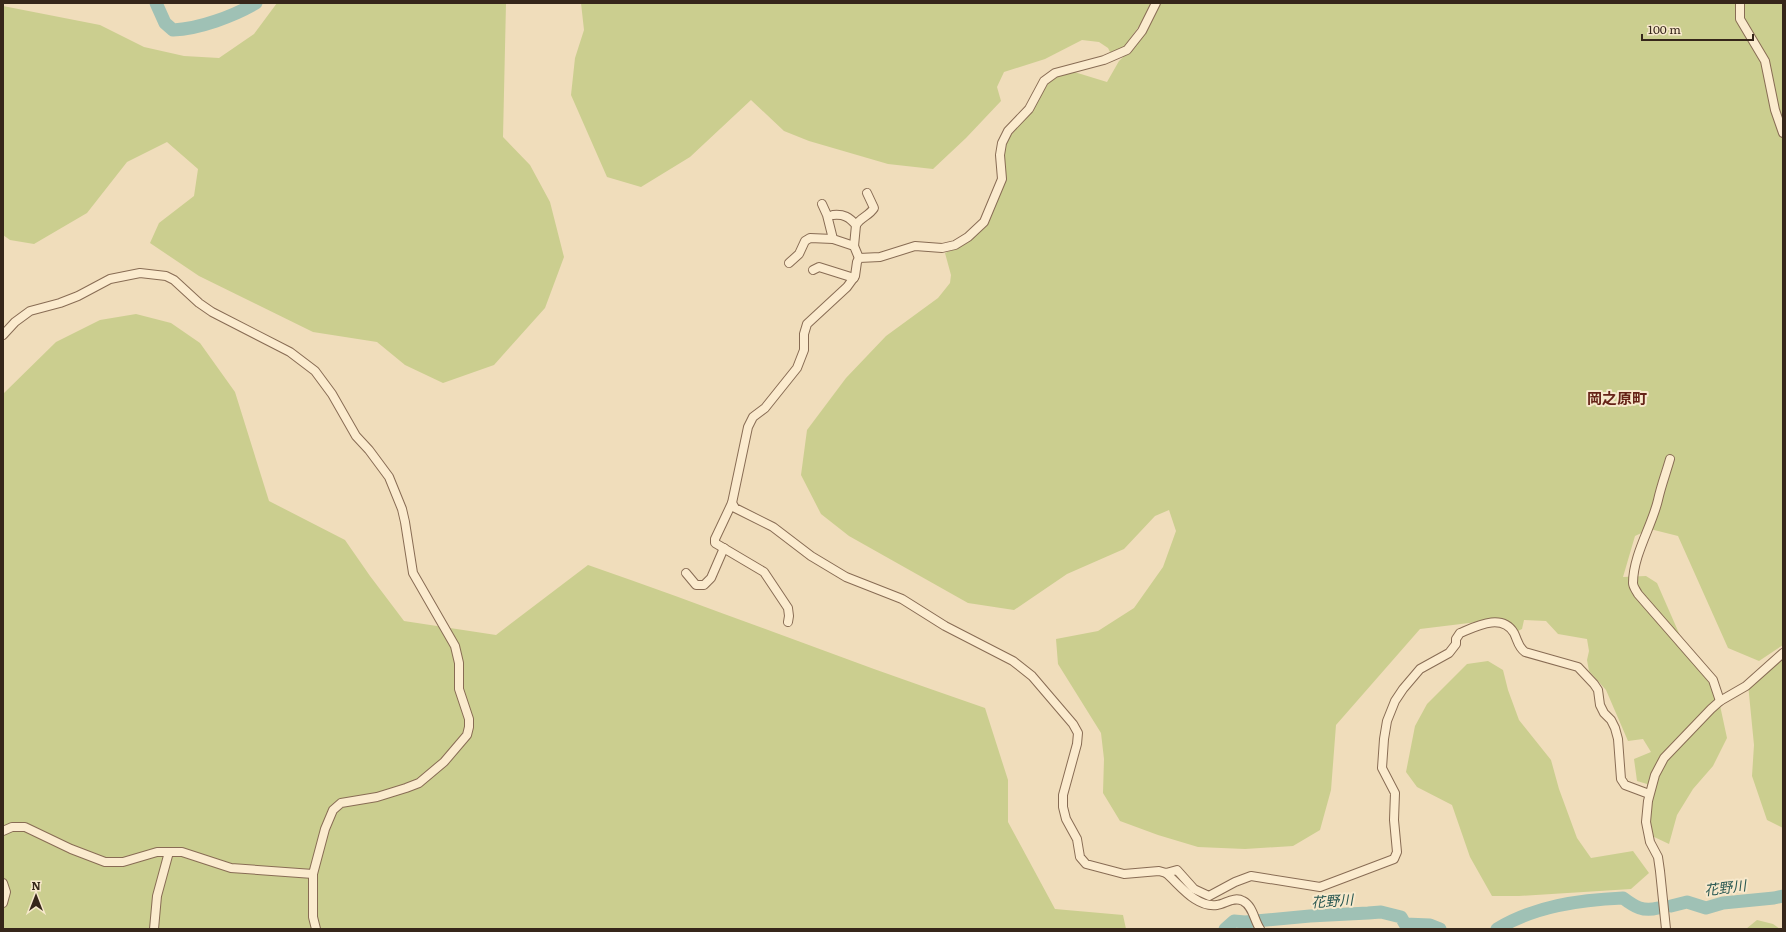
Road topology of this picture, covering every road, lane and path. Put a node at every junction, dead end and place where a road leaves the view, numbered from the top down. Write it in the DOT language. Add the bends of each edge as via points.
graph roads {
  1 [pos="1156,3"];
  2 [pos="1740,3"];
  3 [pos="1783,133"];
  4 [pos="867,193"];
  5 [pos="822,204"];
  6 [pos="833,215"];
  7 [pos="856,225"];
  8 [pos="833,239"];
  9 [pos="854,246"];
  10 [pos="859,258"];
  11 [pos="789,263"];
  12 [pos="813,270"];
  13 [pos="854,278"];
  14 [pos="3,335"];
  15 [pos="1670,459"];
  16 [pos="732,503"];
  17 [pos="724,548"];
  18 [pos="686,573"];
  19 [pos="788,622"];
  20 [pos="1783,653"];
  21 [pos="1720,701"];
  22 [pos="1649,794"];
  23 [pos="3,831"];
  24 [pos="169,852"];
  25 [pos="1166,873"];
  26 [pos="313,874"];
  27 [pos="3,883"];
  28 [pos="3,903"];
  29 [pos="1259,928"];
  30 [pos="154,929"];
  31 [pos="316,929"];
  32 [pos="1666,929"];
  1 -- 10 [label="street" via="1142,31 1127,50 1104,60 1055,73 1044,81 1029,109 1008,132 1002,143 1002,179 984,222 968,237 955,245 942,248 915,246 880,257"];
  2 -- 3 [label="street" via="1739,16 1742,26 1765,61 1775,110"];
  4 -- 7 [label="street" via="874,208"];
  5 -- 8 [label="street"];
  6 -- 7 [label="street" via="842,214 851,218"];
  7 -- 9 [label="street"];
  8 -- 9 [label="street"];
  8 -- 11 [label="street" via="810,238"];
  9 -- 10 [label="street"];
  10 -- 13 [label="street"];
  12 -- 13 [label="street" via="819,267"];
  13 -- 16 [label="street" via="807,324 804,350 797,368 765,408 753,417 744,438 741,466"];
  14 -- 26 [label="street" via="18,318 30,311 60,304 110,279 140,274 166,276 212,312 290,352 315,371 332,394 356,436 389,477 406,522 413,573 455,646 459,689 469,719 469,727 467,735 444,762 418,783 389,794 341,803 337,806 325,829"];
  15 -- 21 [label="street" via="1641,548 1633,586 1712,680"];
  16 -- 17 [label="street" via="715,539 715,543"];
  16 -- 25 [label="street" via="735,508 773,527 846,577 902,599 945,626 1023,668 1078,733 1063,796 1063,807 1066,819 1077,839 1080,857 1086,864 1124,874 1159,871"];
  17 -- 18 [label="street" via="711,578 704,585 696,585"];
  17 -- 19 [label="street" via="764,572 788,608"];
  20 -- 21 [label="street" via="1746,686"];
  21 -- 22 [label="street" via="1664,758"];
  22 -- 25 [label="street" via="1625,785 1620,779 1615,728 1600,705 1598,690 1594,684 1578,667 1525,652 1508,626 1502,622 1492,622 1460,633 1449,653 1420,669 1403,689 1392,708 1387,721 1382,768 1395,793 1397,852 1394,859 1320,887 1251,876 1209,896 1194,889 1177,870"];
  22 -- 32 [label="street" via="1646,822 1650,842 1658,857"];
  23 -- 24 [label="street" via="12,827 25,827 104,862 123,862 157,852"];
  24 -- 26 [label="street" via="182,852 230,868"];
  24 -- 30 [label="street" via="157,896"];
  25 -- 29 [label="street" via="1186,893 1201,902 1217,906 1238,899 1248,905"];
  26 -- 31 [label="street" via="313,917"];
  27 -- 28 [label="street" via="6,892"];
}
